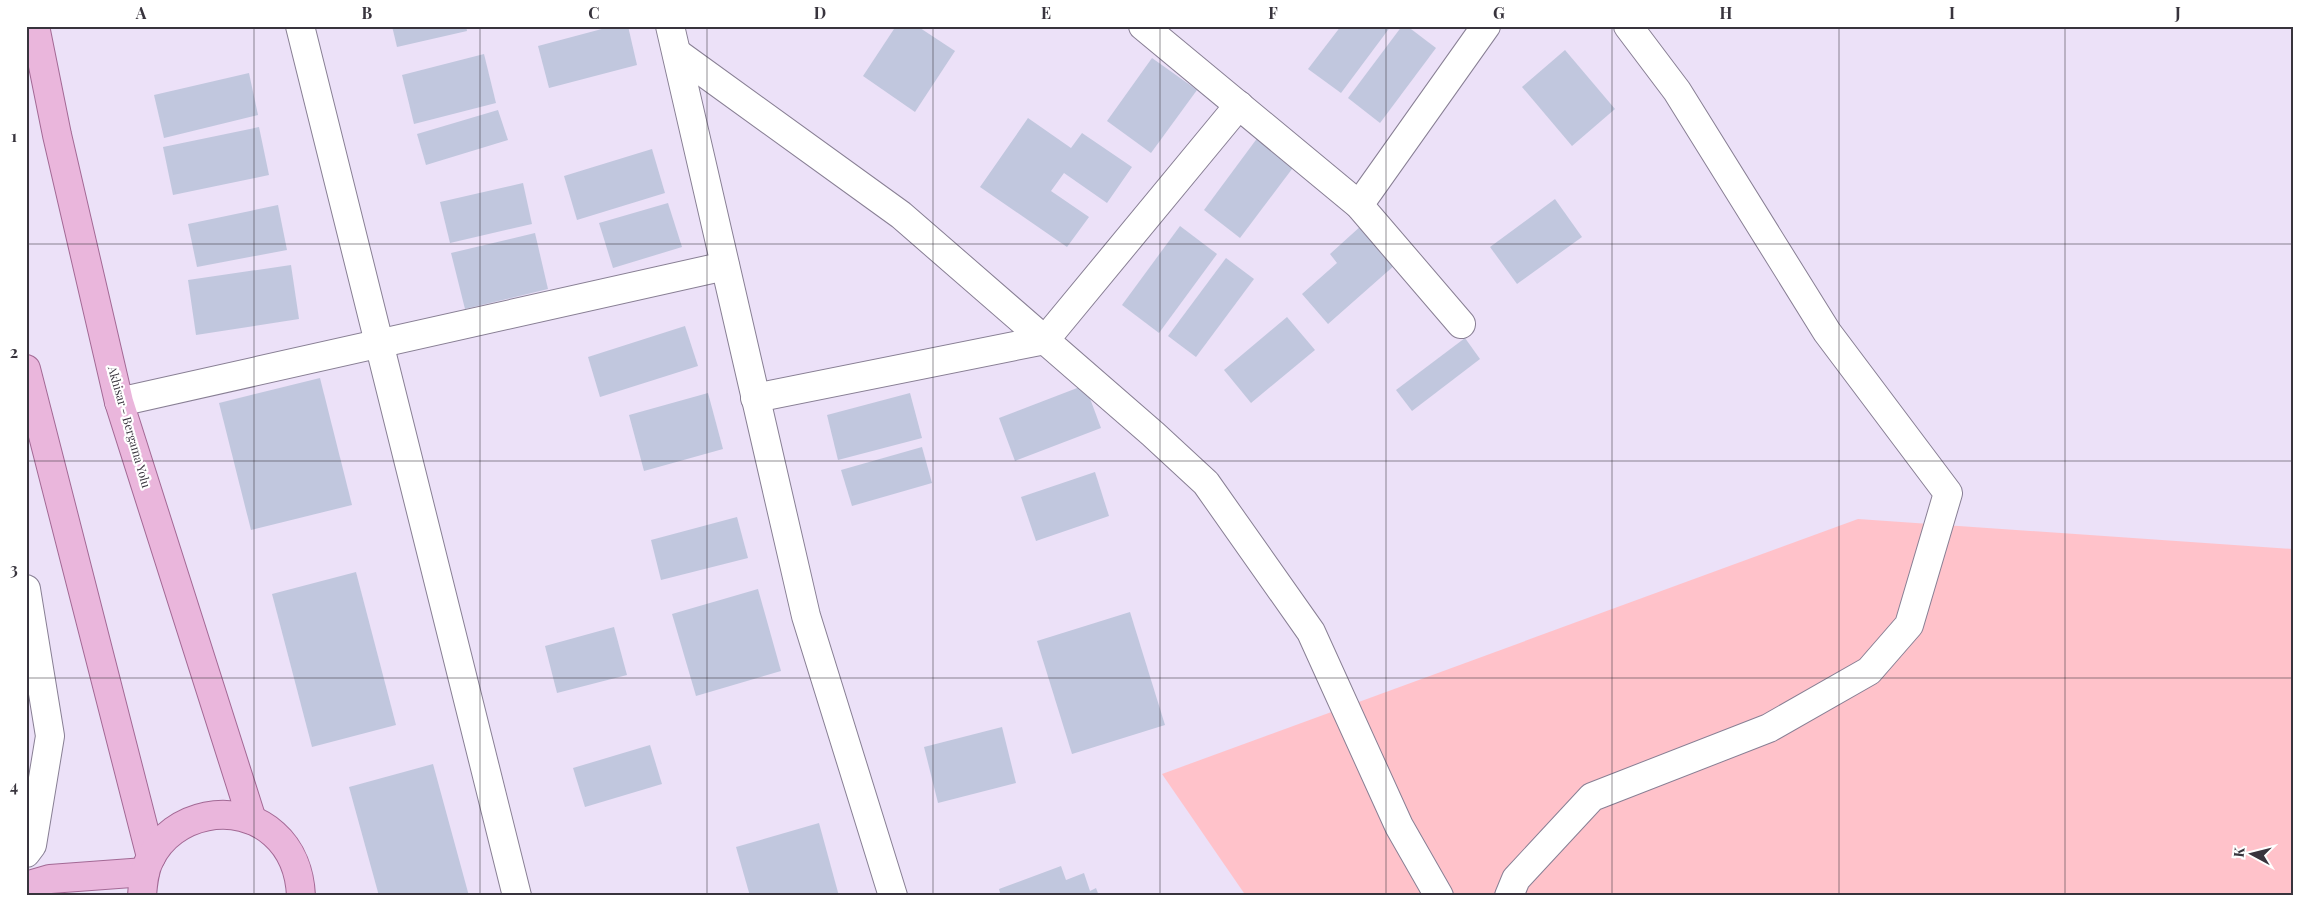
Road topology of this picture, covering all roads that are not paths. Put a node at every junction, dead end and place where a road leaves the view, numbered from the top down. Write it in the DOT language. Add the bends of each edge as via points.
graph roads {
  1 [pos="35,26"];
  2 [pos="300,26"];
  3 [pos="670,26"];
  4 [pos="1143,26"];
  5 [pos="1486,26"];
  6 [pos="1628,26"];
  7 [pos="677,52"];
  8 [pos="1238,105"];
  9 [pos="1359,205"];
  10 [pos="724,266"];
  11 [pos="1461,324"];
  12 [pos="1045,340"];
  13 [pos="379,345"];
  14 [pos="26,369"];
  15 [pos="755,398"];
  16 [pos="119,402"];
  17 [pos="26,589"];
  18 [pos="252,820"];
  19 [pos="26,853"];
  20 [pos="146,875"];
  21 [pos="26,886"];
  22 [pos="300,896"];
  23 [pos="516,896"];
  24 [pos="893,896"];
  25 [pos="1439,896"];
  26 [pos="1508,896"];
  1 -- 16 [label="main road, Akhisar - Bergama Yolu"];
  2 -- 13 [label="street"];
  3 -- 7 [label="street"];
  4 -- 8 [label="street"];
  5 -- 9 [label="street"];
  6 -- 26 [label="street" via="1677,91 1827,332 1948,493 1909,625 1869,671 1769,728 1592,797 1516,879"];
  7 -- 10 [label="street"];
  7 -- 12 [label="street" via="901,215"];
  8 -- 9 [label="street"];
  8 -- 12 [label="street"];
  9 -- 11 [label="street"];
  10 -- 13 [label="street"];
  10 -- 15 [label="street"];
  12 -- 15 [label="street"];
  12 -- 25 [label="street" via="1206,483 1277,580 1311,632 1400,826"];
  13 -- 16 [label="street"];
  13 -- 23 [label="street"];
  14 -- 20 [label="main road"];
  15 -- 24 [label="street" via="806,616"];
  16 -- 18 [label="main road, Akhisar - Bergama Yolu"];
  17 -- 19 [label="street" via="50,736 32,845"];
  18 -- 20 [label="main road" via="230,814 206,816 184,824 165,838"];
  18 -- 22 [label="main road" via="274,834 290,854 300,878"];
  20 -- 21 [label="main road" via="50,879"];
}
